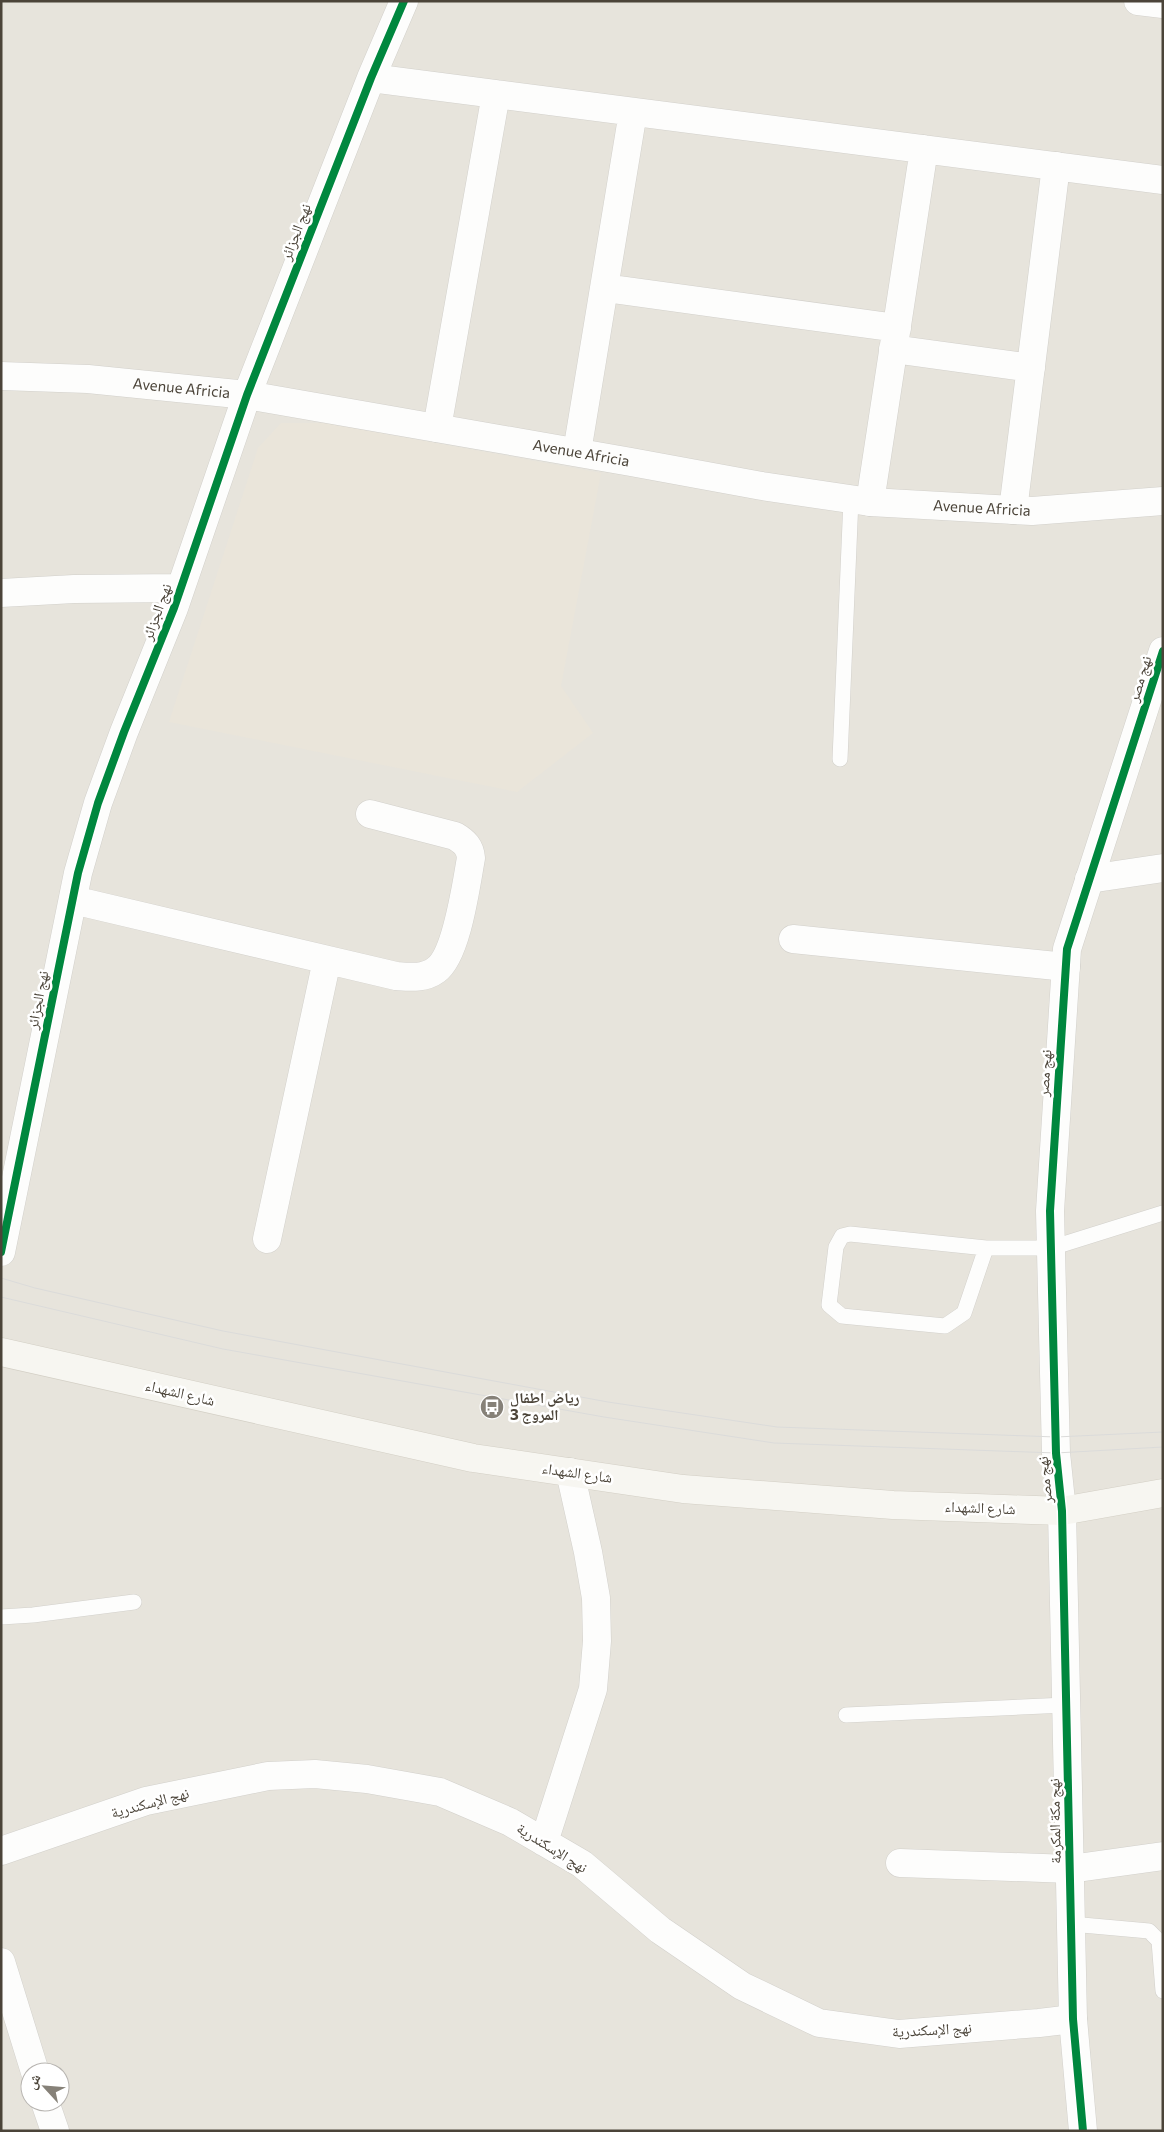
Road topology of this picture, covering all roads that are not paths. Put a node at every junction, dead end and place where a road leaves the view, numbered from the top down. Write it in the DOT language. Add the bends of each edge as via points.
graph roads {
  1 [pos="404,1"];
  2 [pos="1138,1"];
  3 [pos="1163,4"];
  4 [pos="371,78"];
  5 [pos="496,94"];
  6 [pos="634,112"];
  7 [pos="924,149"];
  8 [pos="1056,166"];
  9 [pos="1163,180"];
  10 [pos="604,288"];
  11 [pos="895,338"];
  12 [pos="1031,368"];
  13 [pos="1,376"];
  14 [pos="247,395"];
  15 [pos="437,428"];
  16 [pos="578,452"];
  17 [pos="861,501"];
  18 [pos="1163,501"];
  19 [pos="1013,510"];
  20 [pos="180,588"];
  21 [pos="1,593"];
  22 [pos="1163,652"];
  23 [pos="840,759"];
  24 [pos="370,814"];
  25 [pos="1163,868"];
  26 [pos="1088,879"];
  27 [pos="72,900"];
  28 [pos="793,939"];
  29 [pos="327,960"];
  30 [pos="1066,967"];
  31 [pos="1163,1212"];
  32 [pos="267,1239"];
  33 [pos="986,1248"];
  34 [pos="1051,1248"];
  35 [pos="1,1252"];
  36 [pos="1,1352"];
  37 [pos="570,1472"];
  38 [pos="1163,1494"];
  39 [pos="1062,1511"];
  40 [pos="134,1602"];
  41 [pos="1,1617"];
  42 [pos="1066,1705"];
  43 [pos="846,1715"];
  44 [pos="544,1842"];
  45 [pos="1,1851"];
  46 [pos="1163,1856"];
  47 [pos="900,1863"];
  48 [pos="1070,1869"];
  49 [pos="1071,1924"];
  50 [pos="1,1962"];
  51 [pos="1163,1991"];
  52 [pos="1073,2019"];
  53 [pos="32,2062"];
  54 [pos="48,2112"];
  55 [pos="55,2131"];
  56 [pos="1083,2131"];
  1 -- 4 [label="street, نهج الجزائر"];
  2 -- 3 [label="street"];
  4 -- 5 [label="street"];
  4 -- 14 [label="street, نهج الجزائر"];
  5 -- 6 [label="street"];
  5 -- 15 [label="street"];
  6 -- 7 [label="street"];
  6 -- 10 [label="street"];
  7 -- 8 [label="street"];
  7 -- 11 [label="street"];
  8 -- 9 [label="street"];
  8 -- 12 [label="street"];
  10 -- 11 [label="street"];
  10 -- 16 [label="street"];
  11 -- 12 [label="street"];
  11 -- 17 [label="street"];
  12 -- 19 [label="street"];
  13 -- 14 [label="street, Avenue Africia" via="88,380"];
  14 -- 15 [label="street, Avenue Africia"];
  14 -- 20 [label="street, نهج الجزائر"];
  15 -- 16 [label="street, Avenue Africia"];
  16 -- 17 [label="street, Avenue Africia"];
  17 -- 19 [label="street, Avenue Africia"];
  17 -- 23 [label="lane"];
  18 -- 19 [label="street, Avenue Africia"];
  20 -- 21 [label="street"];
  20 -- 27 [label="street, نهج الجزائر" via="98,803"];
  22 -- 26 [label="street, نهج مصر"];
  24 -- 29 [label="street" via="455,836 470,849 471,858 452,946 445,962 424,976 396,976"];
  25 -- 26 [label="street"];
  26 -- 30 [label="street, نهج مصر" via="1067,949"];
  27 -- 29 [label="street"];
  27 -- 35 [label="street, نهج الجزائر"];
  28 -- 30 [label="street"];
  29 -- 32 [label="street"];
  30 -- 34 [label="street, نهج مصر" via="1050,1210"];
  31 -- 34 [label="lane"];
  33 -- 33 [label="lane" via="964,1313 945,1326 842,1316 829,1305 836,1246 842,1236 850,1234"];
  33 -- 34 [label="lane"];
  34 -- 39 [label="street, نهج مصر" via="1056,1453"];
  36 -- 37 [label="main road, شارع الشهداء" via="463,1456"];
  37 -- 39 [label="main road, شارع الشهداء" via="683,1489 893,1505"];
  37 -- 44 [label="street" via="596,1598 597,1641 593,1689"];
  38 -- 39 [label="main road, شارع الشهداء"];
  39 -- 42 [label="street, نهج مكة المكرمة"];
  40 -- 41 [label="lane"];
  42 -- 43 [label="lane"];
  42 -- 48 [label="street, نهج مكة المكرمة"];
  44 -- 45 [label="street, نهج الإسكندرية" via="510,1822 440,1792 315,1774 268,1776 146,1801"];
  44 -- 52 [label="street, نهج الإسكندرية" via="582,1864 660,1930 742,1986 819,2023 899,2034"];
  46 -- 48 [label="street"];
  47 -- 48 [label="street"];
  48 -- 49 [label="street, نهج مكة المكرمة"];
  49 -- 51 [label="lane" via="1148,1931 1159,1941"];
  49 -- 52 [label="street, نهج مكة المكرمة"];
  50 -- 53 [label="street"];
  52 -- 56 [label="street, نهج مكة المكرمة"];
  54 -- 55 [label="street"];
}
